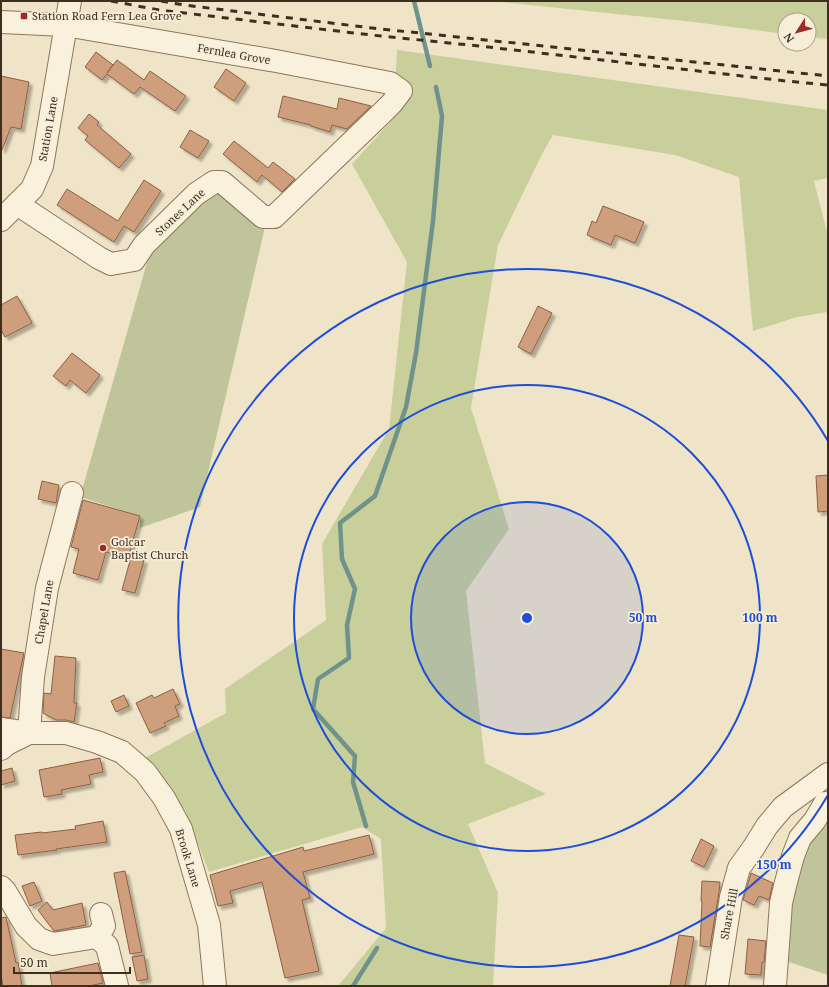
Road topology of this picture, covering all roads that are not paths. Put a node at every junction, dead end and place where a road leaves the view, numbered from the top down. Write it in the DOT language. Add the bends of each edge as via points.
graph roads {
  1 [pos="68,13"];
  2 [pos="1,22"];
  3 [pos="401,90"];
  4 [pos="17,204"];
  5 [pos="1,220"];
  6 [pos="72,494"];
  7 [pos="1,729"];
  8 [pos="29,733"];
  9 [pos="1,749"];
  10 [pos="828,774"];
  11 [pos="827,802"];
  12 [pos="754,847"];
  13 [pos="1,887"];
  14 [pos="101,914"];
  15 [pos="97,937"];
  16 [pos="116,986"];
  17 [pos="215,986"];
  18 [pos="717,986"];
  19 [pos="775,986"];
  1 -- 2 [label="street, Fernlea Grove"];
  1 -- 3 [label="street, Fernlea Grove" via="269,60 382,81"];
  1 -- 4 [label="street, Station Lane" via="42,166 32,189"];
  3 -- 4 [label="street, Stones Lane" via="383,112 274,217 263,217 222,182 214,182 196,194 144,245 134,260 111,264"];
  4 -- 5 [label="street, Station Lane"];
  6 -- 8 [label="street, Chapel Lane" via="47,588 33,677"];
  7 -- 8 [label="street, Brook Lane"];
  8 -- 9 [label="street"];
  8 -- 17 [label="street, Brook Lane" via="66,733 97,742 122,752 145,772 164,798 180,829 209,925"];
  10 -- 12 [label="street" via="783,807"];
  11 -- 12 [label="street" via="808,806"];
  11 -- 19 [label="street" via="800,838 793,856 781,903"];
  12 -- 18 [label="street, Share Hill" via="739,868 731,897"];
  13 -- 15 [label="street" via="26,926 39,940 53,944"];
  14 -- 15 [label="street" via="104,926"];
  15 -- 16 [label="street" via="106,946"];
}
